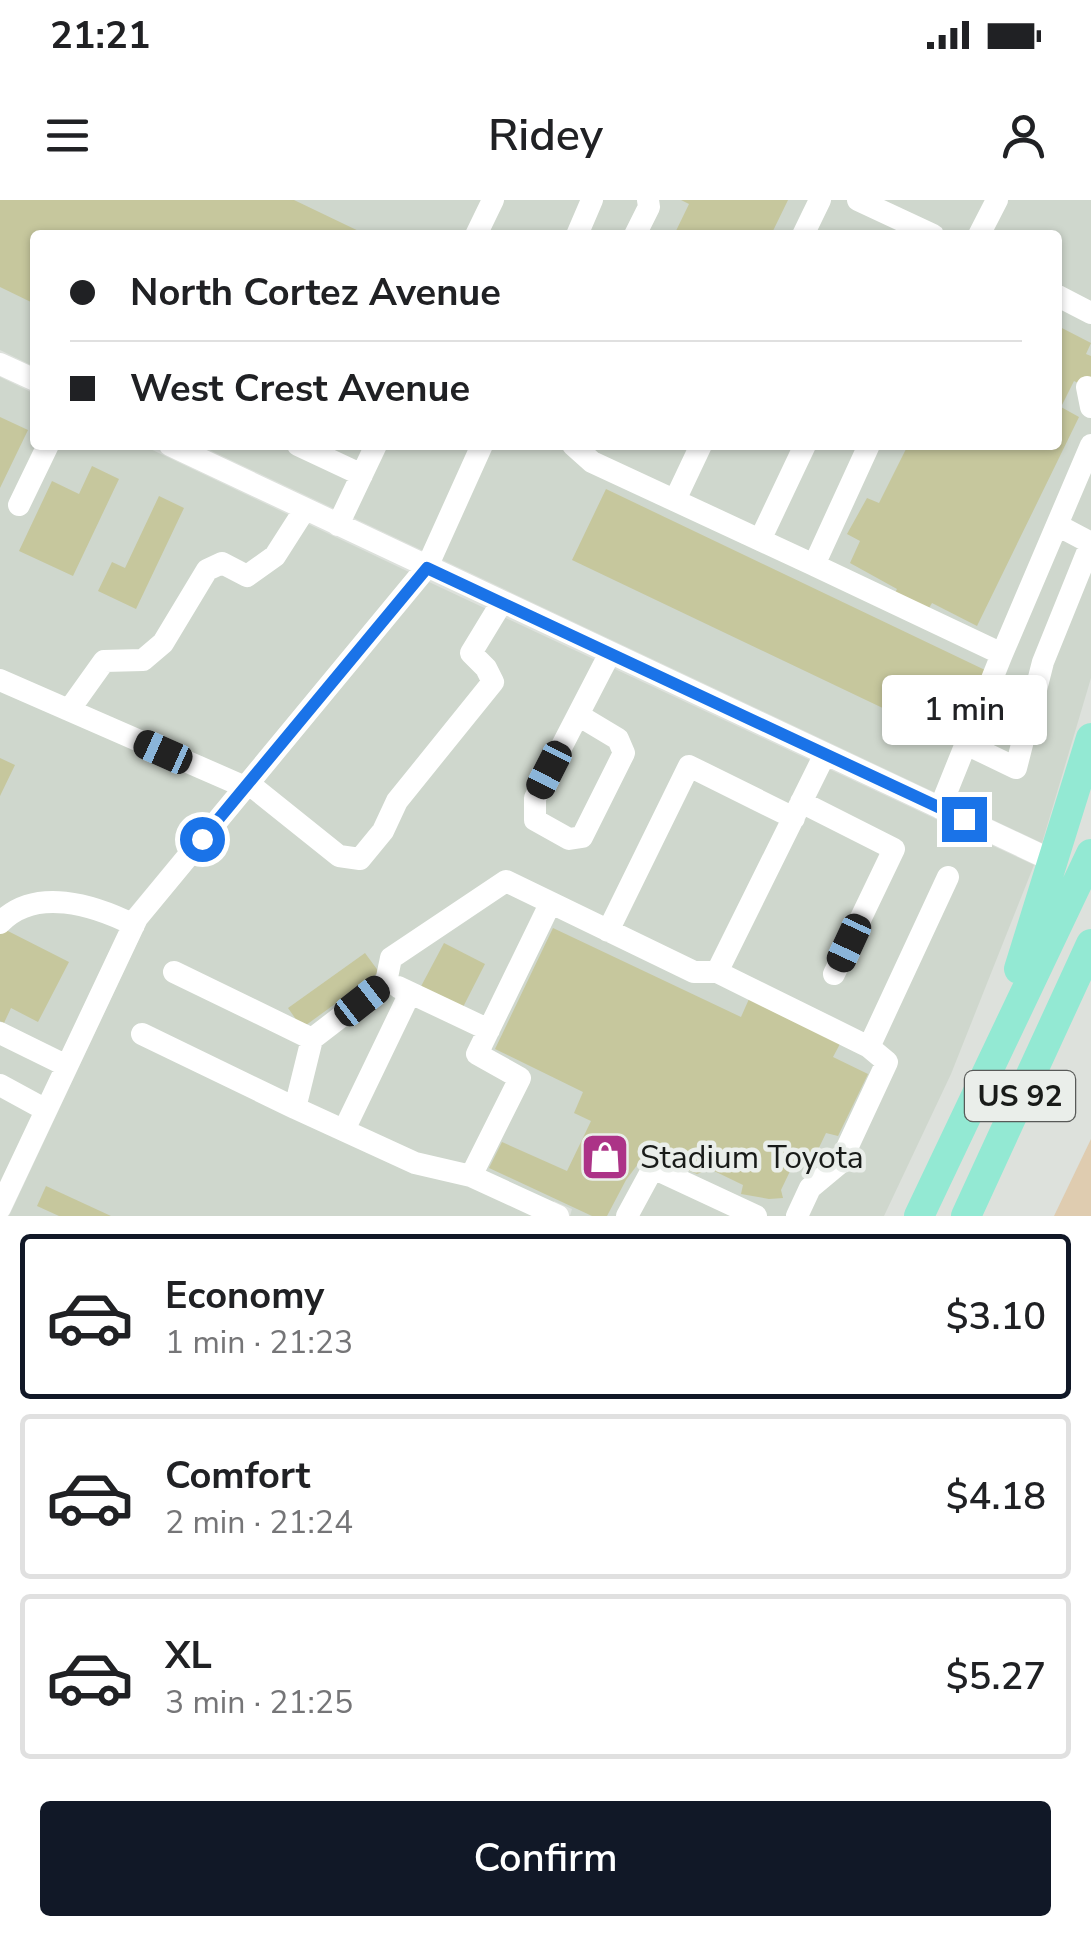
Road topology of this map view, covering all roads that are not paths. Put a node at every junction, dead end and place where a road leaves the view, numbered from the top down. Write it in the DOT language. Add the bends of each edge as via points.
graph roads {
  1 [pos="493,200"];
  2 [pos="592,200"];
  3 [pos="820,200"];
  4 [pos="858,200"];
  5 [pos="998,200"];
  6 [pos="648,204"];
  7 [pos="906,229"];
  8 [pos="478,230"];
  9 [pos="578,230"];
  10 [pos="637,230"];
  11 [pos="805,230"];
  12 [pos="982,230"];
  13 [pos="1062,298"];
  14 [pos="1091,313"];
  15 [pos="0,364"];
  16 [pos="30,378"];
  17 [pos="1091,445"];
  18 [pos="46,450"];
  19 [pos="181,450"];
  20 [pos="309,450"];
  21 [pos="374,450"];
  22 [pos="480,450"];
  23 [pos="579,450"];
  24 [pos="699,450"];
  25 [pos="802,450"];
  26 [pos="867,450"];
  27 [pos="362,475"];
  28 [pos="674,500"];
  29 [pos="19,505"];
  30 [pos="305,509"];
  31 [pos="338,525"];
  32 [pos="1057,525"];
  33 [pos="760,540"];
  34 [pos="814,565"];
  35 [pos="427,568"];
  36 [pos="502,602"];
  37 [pos="610,653"];
  38 [pos="1002,654"];
  39 [pos="0,680"];
  40 [pos="69,710"];
  41 [pos="578,715"];
  42 [pos="1091,738"];
  43 [pos="966,744"];
  44 [pos="825,754"];
  45 [pos="247,785"];
  46 [pos="940,808"];
  47 [pos="797,810"];
  48 [pos="1091,854"];
  49 [pos="1051,860"];
  50 [pos="948,876"];
  51 [pos="550,904"];
  52 [pos="0,924"];
  53 [pos="134,925"];
  54 [pos="608,931"];
  55 [pos="1091,944"];
  56 [pos="1083,969"];
  57 [pos="174,972"];
  58 [pos="717,972"];
  59 [pos="834,974"];
  60 [pos="386,982"];
  61 [pos="410,993"];
  62 [pos="489,1030"];
  63 [pos="0,1033"];
  64 [pos="142,1034"];
  65 [pos="312,1039"];
  66 [pos="869,1047"];
  67 [pos="992,1056"];
  68 [pos="68,1066"];
  69 [pos="0,1085"];
  70 [pos="295,1108"];
  71 [pos="46,1110"];
  72 [pos="344,1130"];
  73 [pos="471,1176"];
  74 [pos="0,1208"];
  75 [pos="748,1214"];
  76 [pos="558,1216"];
  77 [pos="627,1216"];
  78 [pos="798,1216"];
  79 [pos="918,1216"];
  80 [pos="966,1216"];
  1 -- 8 [label="street"];
  2 -- 9 [label="street"];
  3 -- 11 [label="street"];
  4 -- 7 [label="street"];
  5 -- 12 [label="street"];
  6 -- 10 [label="street"];
  13 -- 14 [label="street"];
  15 -- 16 [label="street"];
  17 -- 32 [label="street"];
  18 -- 29 [label="street"];
  19 -- 30 [label="street"];
  20 -- 27 [label="street"];
  21 -- 27 [label="street"];
  22 -- 35 [label="street"];
  23 -- 28 [label="street"];
  24 -- 28 [label="street"];
  25 -- 33 [label="street"];
  26 -- 34 [label="street"];
  27 -- 31 [label="street"];
  28 -- 33 [label="street"];
  30 -- 31 [label="street"];
  30 -- 40 [label="street" via="276,556 247,576 222,562 207,570 163,643 143,660 104,661"];
  31 -- 35 [label="street"];
  32 -- 38 [label="street"];
  32 -- 43 [label="street" via="1090,543 1043,662 1016,768"];
  33 -- 34 [label="street"];
  34 -- 38 [label="street"];
  35 -- 36 [label="street"];
  35 -- 45 [label="street"];
  36 -- 37 [label="street"];
  36 -- 45 [label="street" via="471,653 493,682 397,801 360,859 339,856"];
  37 -- 41 [label="street"];
  37 -- 44 [label="street"];
  38 -- 43 [label="street"];
  39 -- 40 [label="street"];
  40 -- 45 [label="street"];
  41 -- 41 [label="street" via="535,798 536,820 569,839 582,837 624,753 618,739"];
  42 -- 49 [label="main road"];
  43 -- 46 [label="street"];
  44 -- 46 [label="street"];
  44 -- 47 [label="street"];
  45 -- 53 [label="street"];
  46 -- 49 [label="street"];
  47 -- 54 [label="street" via="688,766"];
  47 -- 58 [label="street"];
  47 -- 59 [label="street" via="894,849"];
  48 -- 67 [label="main road, US 92"];
  49 -- 67 [label="main road"];
  50 -- 66 [label="street"];
  51 -- 54 [label="street"];
  51 -- 60 [label="street" via="506,882 391,958"];
  51 -- 62 [label="street"];
  52 -- 53 [label="street" via="32,903 62,902"];
  53 -- 68 [label="street"];
  54 -- 58 [label="street" via="694,972"];
  55 -- 56 [label="main road"];
  56 -- 80 [label="main road, US 92"];
  57 -- 65 [label="street"];
  58 -- 66 [label="street"];
  60 -- 61 [label="street"];
  60 -- 65 [label="street"];
  61 -- 62 [label="street"];
  61 -- 72 [label="street"];
  62 -- 73 [label="street" via="477,1054 520,1078"];
  63 -- 68 [label="street"];
  64 -- 70 [label="street"];
  65 -- 70 [label="street"];
  66 -- 78 [label="street" via="887,1062 840,1163 810,1188"];
  67 -- 79 [label="main road, US 92"];
  68 -- 71 [label="street"];
  69 -- 71 [label="street"];
  70 -- 72 [label="street"];
  71 -- 74 [label="street"];
  72 -- 73 [label="street" via="414,1162"];
  73 -- 76 [label="street"];
  75 -- 77 [label="street" via="653,1168"];
}
